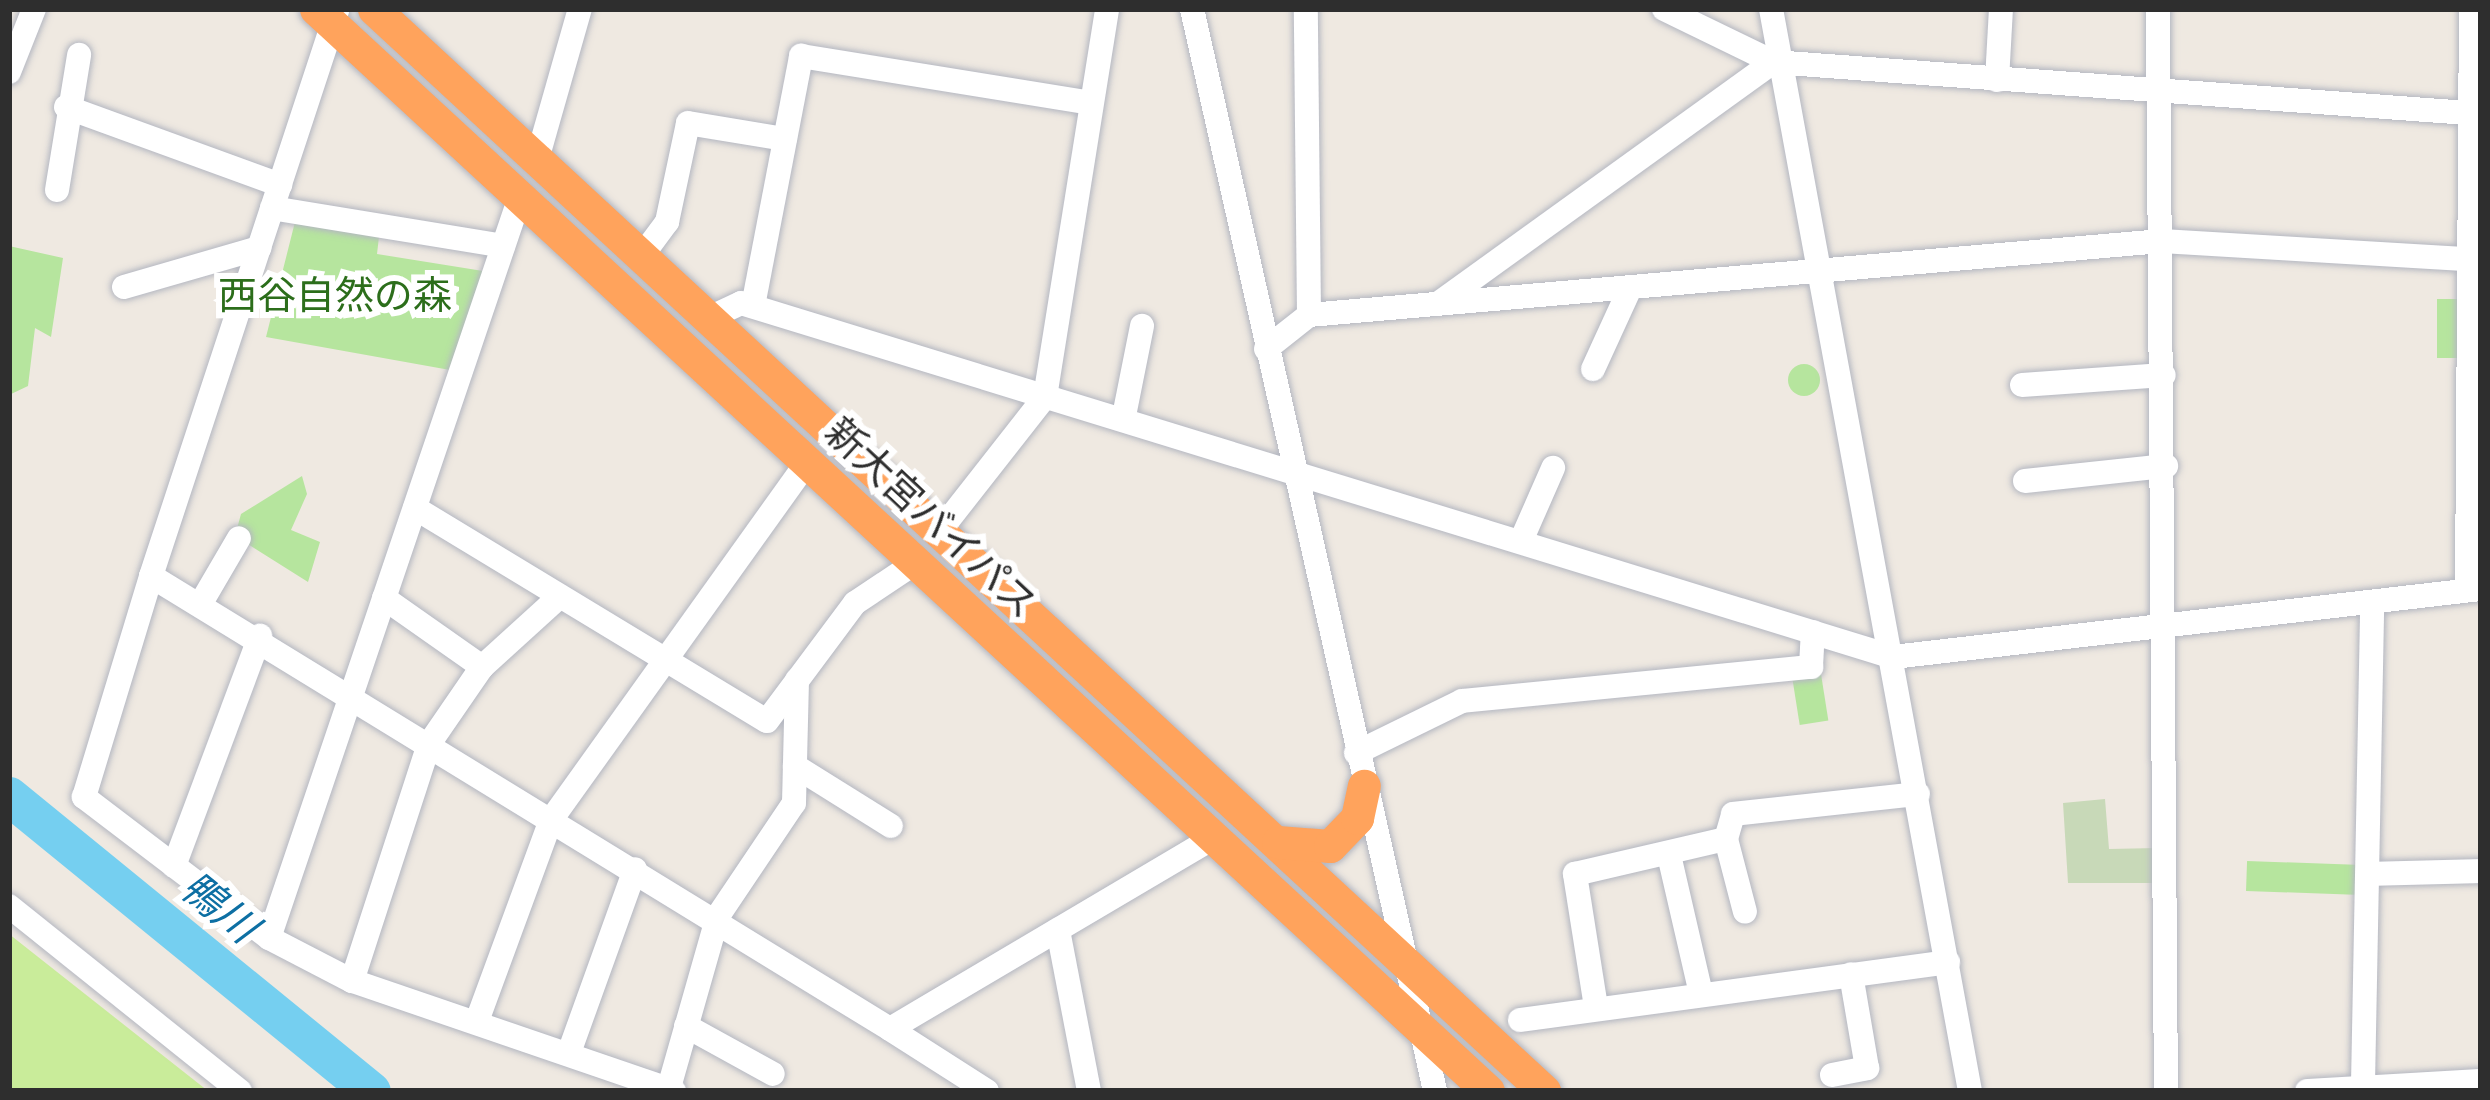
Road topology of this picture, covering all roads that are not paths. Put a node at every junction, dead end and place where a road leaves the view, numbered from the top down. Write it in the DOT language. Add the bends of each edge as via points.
graph roads {
  1 [pos="34,9"];
  2 [pos="374,9"];
  3 [pos="580,9"];
  4 [pos="1107,9"];
  5 [pos="1192,9"];
  6 [pos="1306,9"];
  7 [pos="1664,9"];
  8 [pos="1772,9"];
  9 [pos="2001,9"];
  10 [pos="2158,9"];
  11 [pos="2471,9"];
  12 [pos="329,14"];
  13 [pos="79,56"];
  14 [pos="1773,62"];
  15 [pos="9,72"];
  16 [pos="1997,80"];
  17 [pos="2157,92"];
  18 [pos="1091,103"];
  19 [pos="66,107"];
  20 [pos="2476,113"];
  21 [pos="785,139"];
  22 [pos="536,163"];
  23 [pos="57,190"];
  24 [pos="521,194"];
  25 [pos="276,197"];
  26 [pos="2161,241"];
  27 [pos="503,246"];
  28 [pos="259,248"];
  29 [pos="641,257"];
  30 [pos="2478,260"];
  31 [pos="1812,272"];
  32 [pos="124,287"];
  33 [pos="1630,288"];
  34 [pos="1435,306"];
  35 [pos="753,307"];
  36 [pos="1309,315"];
  37 [pos="709,318"];
  38 [pos="1142,326"];
  39 [pos="1266,349"];
  40 [pos="1593,369"];
  41 [pos="2164,375"];
  42 [pos="2022,385"];
  43 [pos="1045,398"];
  44 [pos="1124,416"];
  45 [pos="809,460"];
  46 [pos="2166,466"];
  47 [pos="1293,468"];
  48 [pos="1552,468"];
  49 [pos="2025,481"];
  50 [pos="415,508"];
  51 [pos="939,532"];
  52 [pos="239,538"];
  53 [pos="1521,541"];
  54 [pos="918,561"];
  55 [pos="152,576"];
  56 [pos="2474,590"];
  57 [pos="560,596"];
  58 [pos="384,598"];
  59 [pos="2372,602"];
  60 [pos="201,603"];
  61 [pos="2170,627"];
  62 [pos="1813,632"];
  63 [pos="260,636"];
  64 [pos="661,657"];
  65 [pos="1893,657"];
  66 [pos="482,667"];
  67 [pos="797,680"];
  68 [pos="350,695"];
  69 [pos="429,744"];
  70 [pos="795,766"];
  71 [pos="1360,770"];
  72 [pos="1918,794"];
  73 [pos="551,820"];
  74 [pos="891,826"];
  75 [pos="1214,838"];
  76 [pos="1726,839"];
  77 [pos="1276,842"];
  78 [pos="1670,855"];
  79 [pos="174,866"];
  80 [pos="635,868"];
  81 [pos="2481,871"];
  82 [pos="2368,874"];
  83 [pos="9,906"];
  84 [pos="1745,912"];
  85 [pos="718,916"];
  86 [pos="1058,930"];
  87 [pos="269,938"];
  88 [pos="1948,962"];
  89 [pos="1407,965"];
  90 [pos="1851,974"];
  91 [pos="352,981"];
  92 [pos="1701,994"];
  93 [pos="1596,1007"];
  94 [pos="1520,1020"];
  95 [pos="476,1021"];
  96 [pos="686,1026"];
  97 [pos="890,1029"];
  98 [pos="1421,1029"];
  99 [pos="570,1050"];
  100 [pos="773,1073"];
  101 [pos="1832,1076"];
  102 [pos="2481,1081"];
  103 [pos="954,1082"];
  104 [pos="2363,1084"];
  105 [pos="670,1090"];
  106 [pos="240,1091"];
  107 [pos="987,1091"];
  108 [pos="1089,1091"];
  109 [pos="1435,1091"];
  110 [pos="1488,1091"];
  111 [pos="1544,1091"];
  112 [pos="1970,1091"];
  113 [pos="2166,1091"];
  114 [pos="2307,1091"];
  1 -- 15 [label="street"];
  2 -- 22 [label="highway, 新大宮バイパス"];
  3 -- 22 [label="street"];
  4 -- 18 [label="street"];
  5 -- 39 [label="street"];
  6 -- 36 [label="street"];
  7 -- 14 [label="street"];
  8 -- 14 [label="street"];
  9 -- 16 [label="street"];
  10 -- 17 [label="street"];
  11 -- 20 [label="street"];
  12 -- 24 [label="highway, 新大宮バイパス"];
  12 -- 25 [label="street"];
  13 -- 19 [label="street"];
  14 -- 16 [label="street"];
  14 -- 31 [label="street"];
  14 -- 34 [label="street"];
  16 -- 17 [label="street"];
  17 -- 20 [label="street"];
  17 -- 26 [label="street"];
  18 -- 21 [label="street" via="801,56"];
  18 -- 43 [label="street"];
  19 -- 23 [label="street"];
  19 -- 25 [label="street"];
  20 -- 30 [label="street"];
  21 -- 29 [label="street" via="688,123 667,222"];
  21 -- 35 [label="street"];
  22 -- 29 [label="highway, 新大宮バイパス"];
  24 -- 27 [label="street"];
  24 -- 45 [label="highway, 新大宮バイパス"];
  25 -- 27 [label="street"];
  25 -- 28 [label="street"];
  26 -- 30 [label="street"];
  26 -- 31 [label="street"];
  26 -- 41 [label="street"];
  27 -- 50 [label="street"];
  28 -- 32 [label="street"];
  28 -- 55 [label="street"];
  29 -- 37 [label="highway, 新大宮バイパス"];
  30 -- 56 [label="street"];
  31 -- 33 [label="street"];
  31 -- 65 [label="street"];
  33 -- 34 [label="street"];
  33 -- 40 [label="street"];
  34 -- 36 [label="street"];
  35 -- 37 [label="street"];
  35 -- 43 [label="street"];
  36 -- 39 [label="street"];
  37 -- 51 [label="highway, 新大宮バイパス"];
  38 -- 44 [label="street"];
  39 -- 47 [label="street"];
  41 -- 42 [label="street"];
  41 -- 46 [label="street"];
  43 -- 44 [label="street"];
  43 -- 51 [label="street"];
  44 -- 47 [label="street"];
  45 -- 54 [label="highway, 新大宮バイパス"];
  45 -- 64 [label="street"];
  46 -- 49 [label="street"];
  46 -- 61 [label="street"];
  47 -- 53 [label="street"];
  47 -- 71 [label="street"];
  48 -- 53 [label="street"];
  50 -- 57 [label="street"];
  50 -- 58 [label="street"];
  51 -- 77 [label="highway, 新大宮バイパス"];
  52 -- 60 [label="street"];
  53 -- 62 [label="street"];
  54 -- 67 [label="street" via="855,603"];
  54 -- 75 [label="highway, 新大宮バイパス"];
  55 -- 60 [label="street"];
  55 -- 79 [label="street" via="84,797"];
  56 -- 59 [label="street"];
  57 -- 64 [label="street"];
  57 -- 66 [label="street"];
  58 -- 66 [label="street"];
  58 -- 68 [label="street"];
  59 -- 61 [label="street"];
  59 -- 82 [label="street"];
  60 -- 63 [label="street"];
  61 -- 65 [label="street"];
  61 -- 113 [label="street"];
  62 -- 65 [label="street"];
  62 -- 71 [label="street" via="1811,667 1462,701"];
  63 -- 68 [label="street"];
  63 -- 79 [label="street"];
  64 -- 67 [label="street" via="766,721"];
  64 -- 73 [label="street"];
  65 -- 72 [label="street"];
  66 -- 69 [label="street"];
  67 -- 70 [label="street"];
  68 -- 69 [label="street"];
  68 -- 87 [label="street"];
  69 -- 73 [label="street"];
  69 -- 91 [label="street"];
  70 -- 74 [label="street"];
  70 -- 85 [label="street" via="794,803"];
  71 -- 77 [label="highway" via="1357,818 1330,846"];
  71 -- 89 [label="street"];
  72 -- 76 [label="street" via="1733,814"];
  72 -- 88 [label="street"];
  73 -- 80 [label="street"];
  73 -- 95 [label="street"];
  75 -- 86 [label="street"];
  75 -- 98 [label="highway, 新大宮バイパス"];
  76 -- 78 [label="street"];
  76 -- 84 [label="street"];
  77 -- 89 [label="highway, 新大宮バイパス"];
  78 -- 92 [label="street"];
  78 -- 93 [label="street" via="1575,874"];
  79 -- 87 [label="street"];
  80 -- 85 [label="street"];
  80 -- 99 [label="street"];
  81 -- 82 [label="street"];
  82 -- 104 [label="street"];
  83 -- 106 [label="street"];
  85 -- 96 [label="street"];
  85 -- 97 [label="street"];
  86 -- 97 [label="street"];
  86 -- 108 [label="street"];
  87 -- 91 [label="street"];
  88 -- 90 [label="street"];
  88 -- 112 [label="street"];
  89 -- 98 [label="street"];
  89 -- 111 [label="highway, 新大宮バイパス"];
  90 -- 92 [label="street"];
  90 -- 101 [label="street" via="1867,1068"];
  91 -- 95 [label="street"];
  92 -- 93 [label="street"];
  93 -- 94 [label="street"];
  95 -- 99 [label="street"];
  96 -- 100 [label="street"];
  96 -- 105 [label="street"];
  97 -- 103 [label="street"];
  98 -- 109 [label="street"];
  98 -- 110 [label="highway, 新大宮バイパス"];
  99 -- 105 [label="street"];
  102 -- 104 [label="street"];
  103 -- 107 [label="street"];
  104 -- 114 [label="street"];
}
